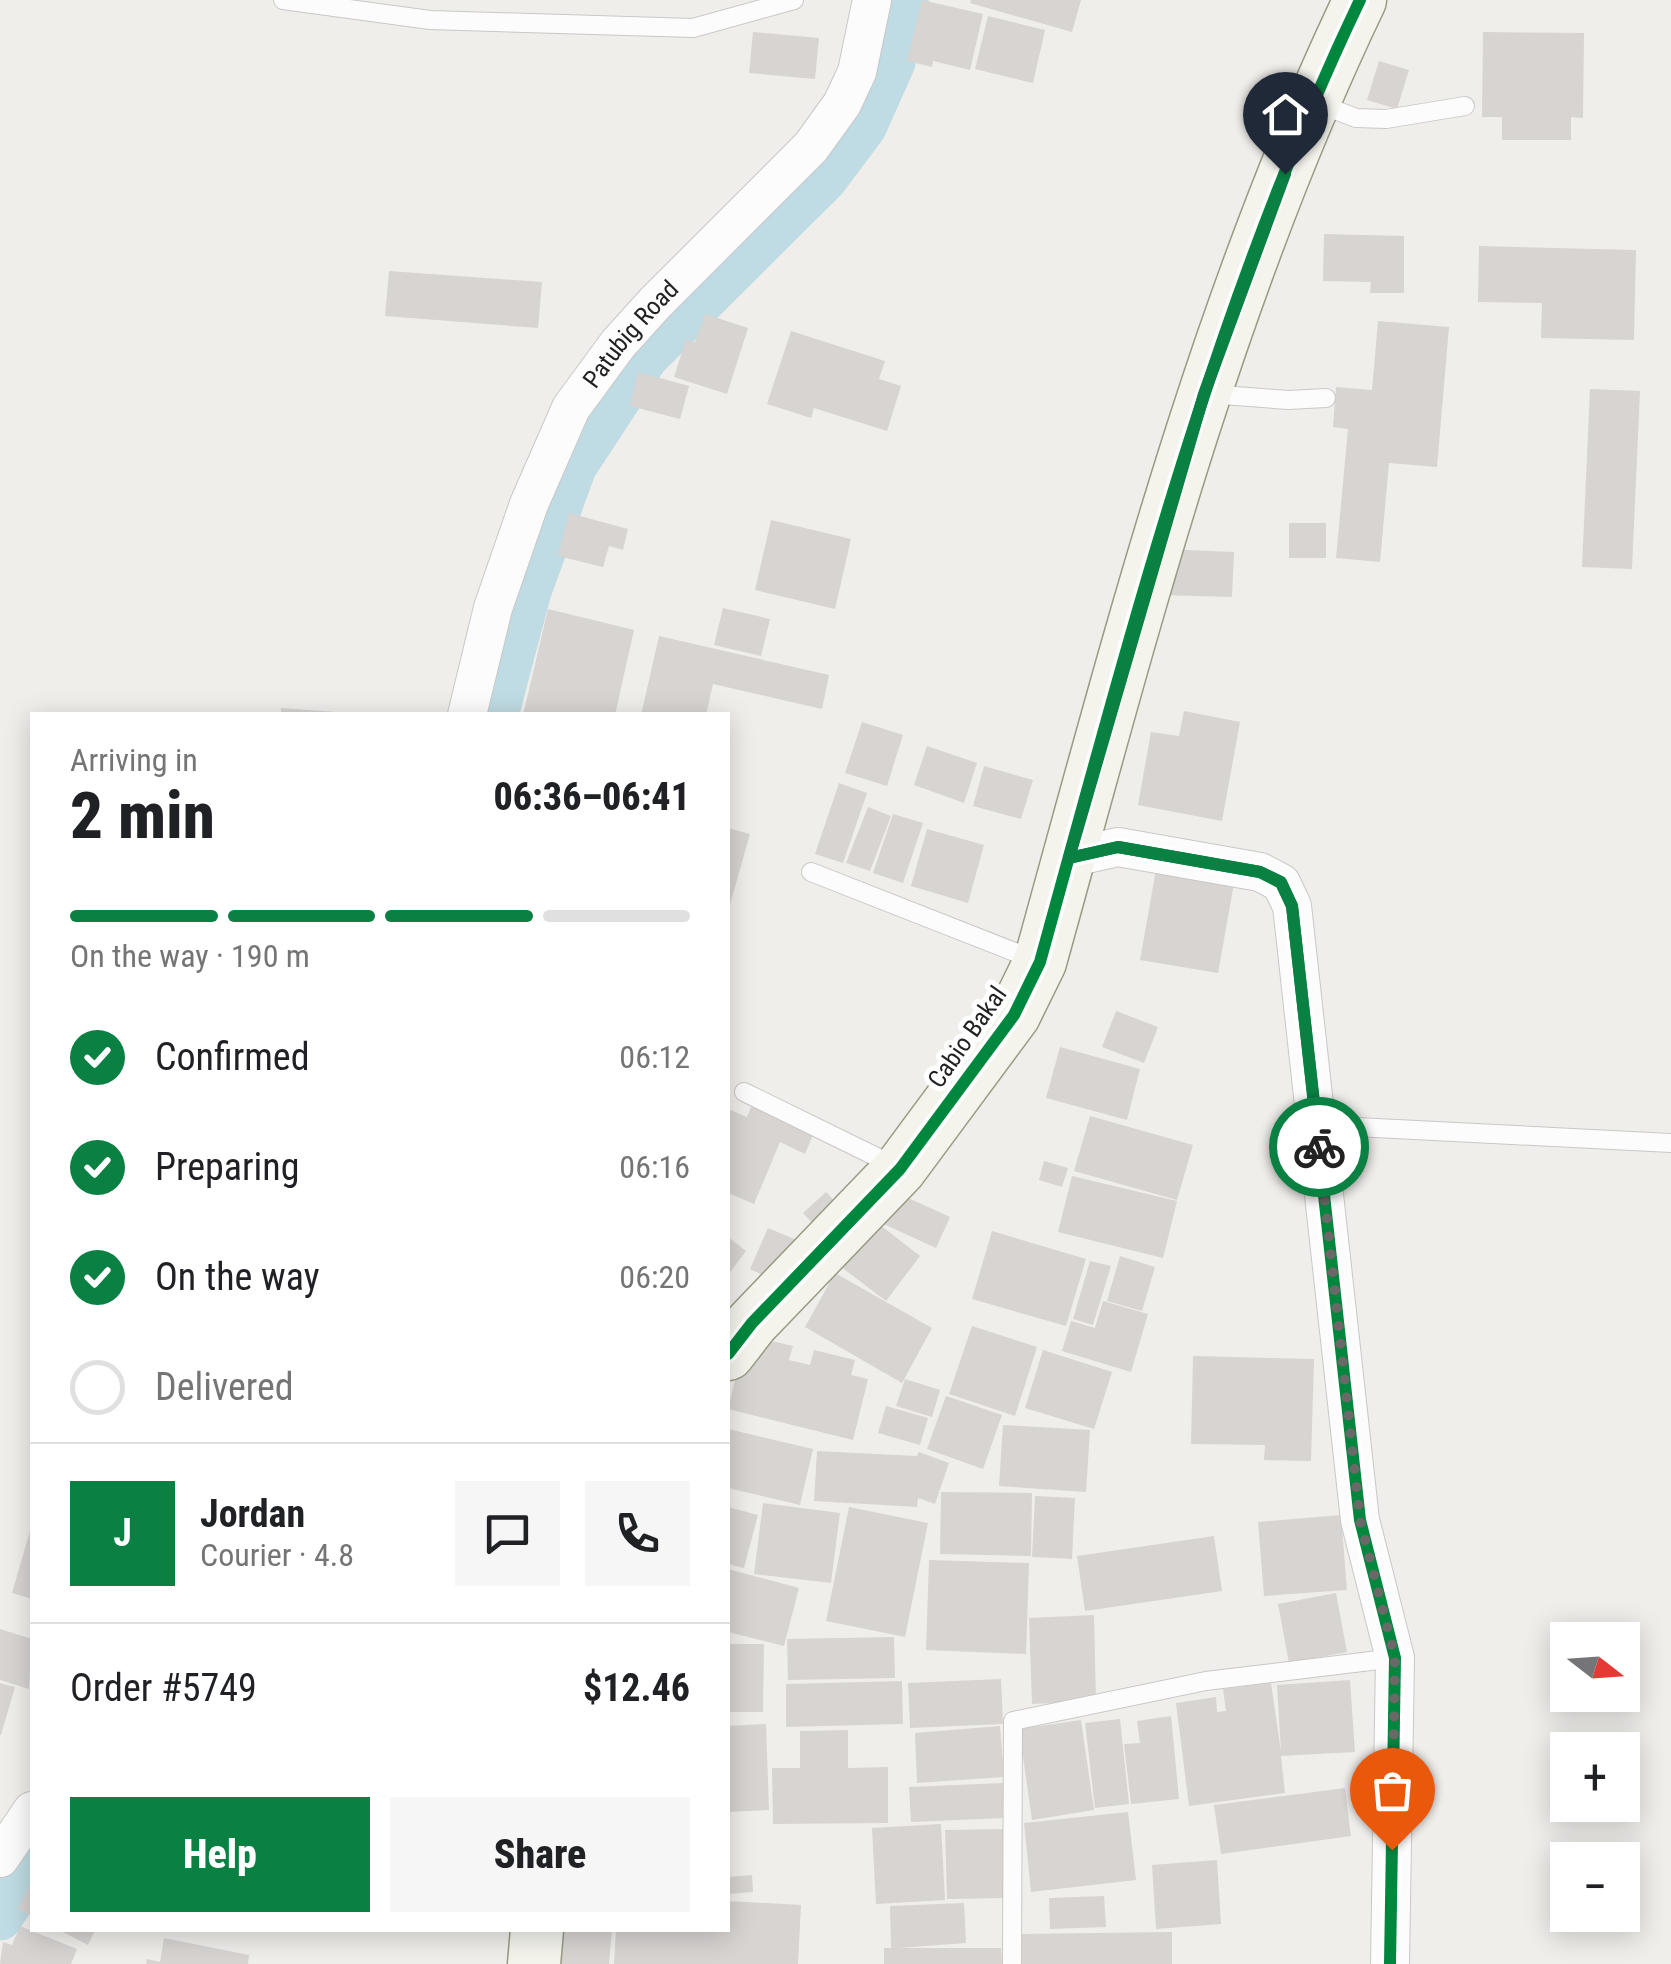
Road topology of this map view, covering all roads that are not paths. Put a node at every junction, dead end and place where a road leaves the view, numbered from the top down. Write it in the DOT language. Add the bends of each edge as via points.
graph roads {
  1 [pos="282,0"];
  2 [pos="794,0"];
  3 [pos="872,0"];
  4 [pos="1360,0"];
  5 [pos="1312,102"];
  6 [pos="1465,106"];
  7 [pos="1204,394"];
  8 [pos="1326,398"];
  9 [pos="468,712"];
  10 [pos="1069,858"];
  11 [pos="811,872"];
  12 [pos="1040,962"];
  13 [pos="744,1092"];
  14 [pos="1316,1125"];
  15 [pos="1671,1143"];
  16 [pos="900,1168"];
  17 [pos="730,1351"];
  18 [pos="1395,1658"];
  19 [pos="30,1813"];
  20 [pos="0,1858"];
  21 [pos="537,1932"];
  22 [pos="534,1964"];
  23 [pos="1012,1964"];
  24 [pos="1390,1964"];
  1 -- 2 [label="lane" via="430,20 693,28"];
  3 -- 9 [label="street, Patubig Road" via="857,72 811,147 654,303 571,408 493,608"];
  4 -- 5 [label="street, Cabio Bakal"];
  5 -- 6 [label="lane" via="1356,118 1386,119"];
  5 -- 7 [label="street, Cabio Bakal"];
  7 -- 8 [label="lane"];
  7 -- 10 [label="street, Cabio Bakal"];
  10 -- 12 [label="street, Cabio Bakal"];
  10 -- 14 [label="street" via="1118,847 1260,872 1281,882 1292,906"];
  11 -- 12 [label="lane"];
  12 -- 16 [label="street, Cabio Bakal" via="1014,1015"];
  13 -- 16 [label="lane"];
  14 -- 15 [label="lane"];
  14 -- 18 [label="street" via="1360,1520"];
  16 -- 17 [label="street, Cabio Bakal"];
  18 -- 23 [label="lane" via="1206,1681 1013,1721"];
  18 -- 24 [label="street"];
  19 -- 20 [label="street"];
  21 -- 22 [label="street"];
}
